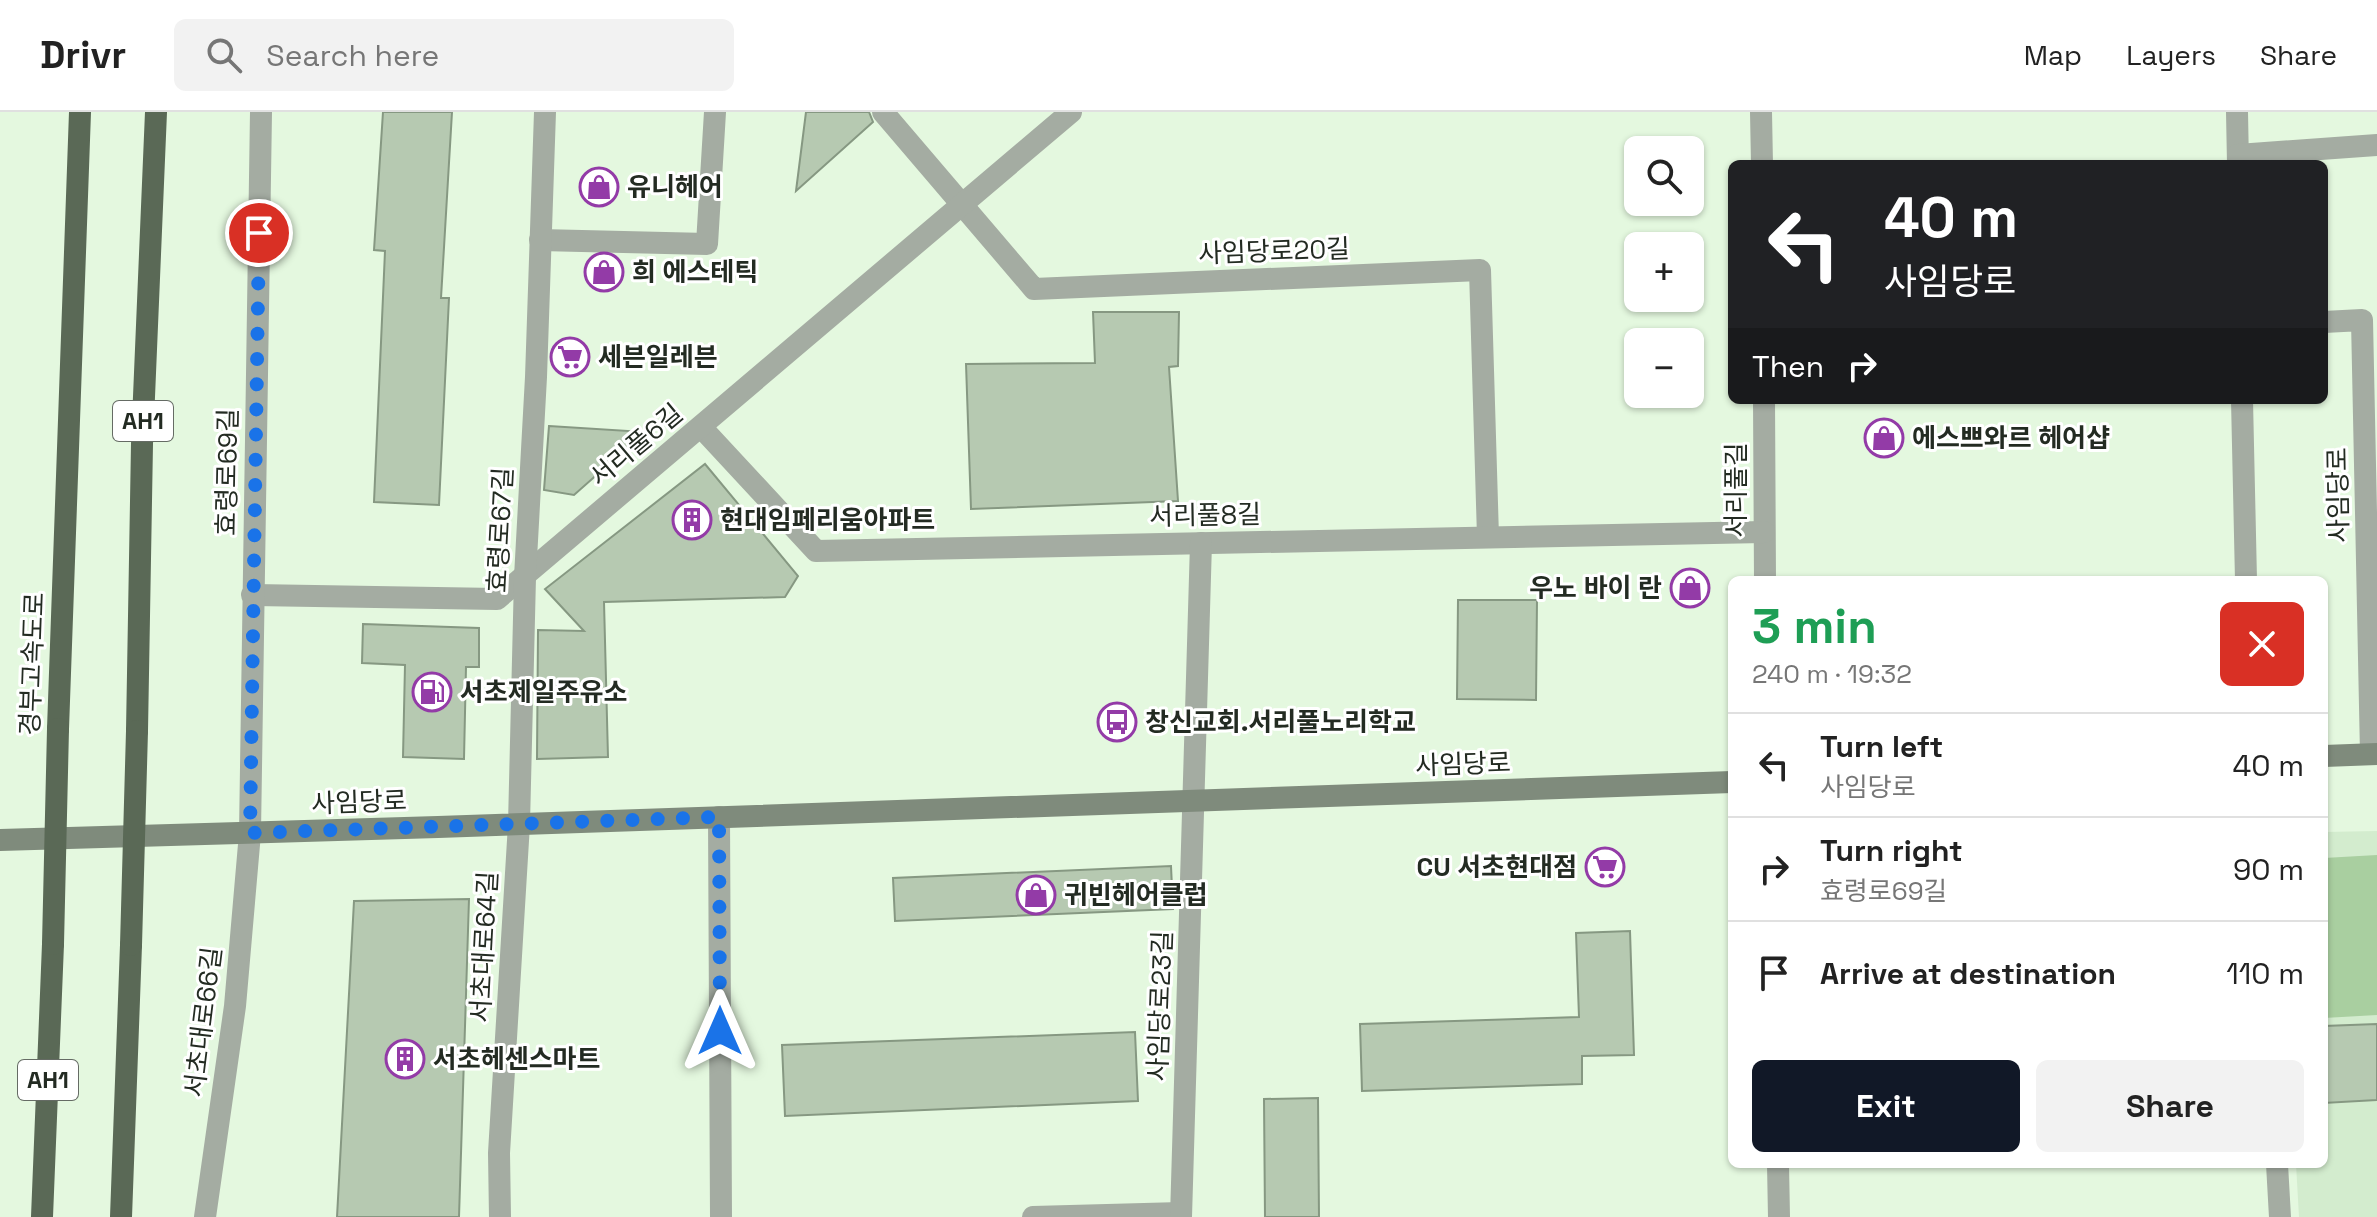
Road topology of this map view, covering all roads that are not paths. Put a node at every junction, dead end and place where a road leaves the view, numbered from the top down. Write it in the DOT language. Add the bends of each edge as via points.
graph roads {
  1 [pos="80,112"];
  2 [pos="156,112"];
  3 [pos="261,112"];
  4 [pos="545,112"];
  5 [pos="715,112"];
  6 [pos="883,112"];
  7 [pos="1071,112"];
  8 [pos="1761,112"];
  9 [pos="2237,112"];
  10 [pos="2377,145"];
  11 [pos="2238,159"];
  12 [pos="1762,160"];
  13 [pos="962,205"];
  14 [pos="540,240"];
  15 [pos="2328,322"];
  16 [pos="1764,404"];
  17 [pos="2242,404"];
  18 [pos="701,427"];
  19 [pos="1764,532"];
  20 [pos="1488,537"];
  21 [pos="1201,543"];
  22 [pos="1765,576"];
  23 [pos="2246,576"];
  24 [pos="525,577"];
  25 [pos="252,595"];
  26 [pos="2374,754"];
  27 [pos="2328,756"];
  28 [pos="1728,782"];
  29 [pos="1195,801"];
  30 [pos="719,817"];
  31 [pos="519,824"];
  32 [pos="250,833"];
  33 [pos="0,840"];
  34 [pos="1778,1168"];
  35 [pos="2277,1168"];
  36 [pos="1181,1215"];
  37 [pos="42,1217"];
  38 [pos="121,1217"];
  39 [pos="205,1217"];
  40 [pos="500,1217"];
  41 [pos="721,1217"];
  42 [pos="1033,1217"];
  43 [pos="1779,1217"];
  44 [pos="2280,1217"];
  1 -- 37 [label="highway, 경부고속도로 / AH1, bridge"];
  2 -- 38 [label="highway, AH1, bridge"];
  3 -- 25 [label="street, 효령로69길"];
  4 -- 14 [label="street, 효령로67길"];
  5 -- 14 [label="street" via="707,244"];
  6 -- 13 [label="street, 사임당로20길"];
  7 -- 13 [label="street, 서리풀6길"];
  8 -- 12 [label="street"];
  9 -- 11 [label="street"];
  10 -- 11 [label="street"];
  13 -- 18 [label="street, 서리풀6길"];
  13 -- 20 [label="street, 사임당로20길" via="1034,289 1480,270"];
  14 -- 24 [label="street, 효령로67길"];
  15 -- 26 [label="street, 사임당로" via="2362,320"];
  16 -- 19 [label="street, 서리풀길"];
  17 -- 23 [label="street"];
  18 -- 21 [label="street, 서리풀8길" via="816,551"];
  18 -- 24 [label="street, 서리풀6길"];
  19 -- 20 [label="street, 서리풀8길"];
  19 -- 22 [label="street, 서리풀길"];
  20 -- 21 [label="street, 서리풀8길"];
  21 -- 29 [label="street"];
  24 -- 25 [label="street, 서리풀6길" via="497,599"];
  24 -- 31 [label="street, 효령로67길"];
  25 -- 32 [label="street, 효령로69길"];
  26 -- 27 [label="main road, 사임당로"];
  28 -- 29 [label="main road, 사임당로"];
  29 -- 30 [label="main road, 사임당로"];
  29 -- 36 [label="street, 사임당로23길"];
  30 -- 31 [label="main road, 사임당로"];
  30 -- 41 [label="street"];
  31 -- 32 [label="main road, 사임당로"];
  31 -- 40 [label="street, 서초대로64길" via="499,1153"];
  32 -- 33 [label="main road, 사임당로"];
  32 -- 39 [label="street, 서초대로66길" via="235,1006"];
  34 -- 43 [label="street"];
  35 -- 44 [label="street"];
  36 -- 42 [label="street, 사임당로23길"];
}
